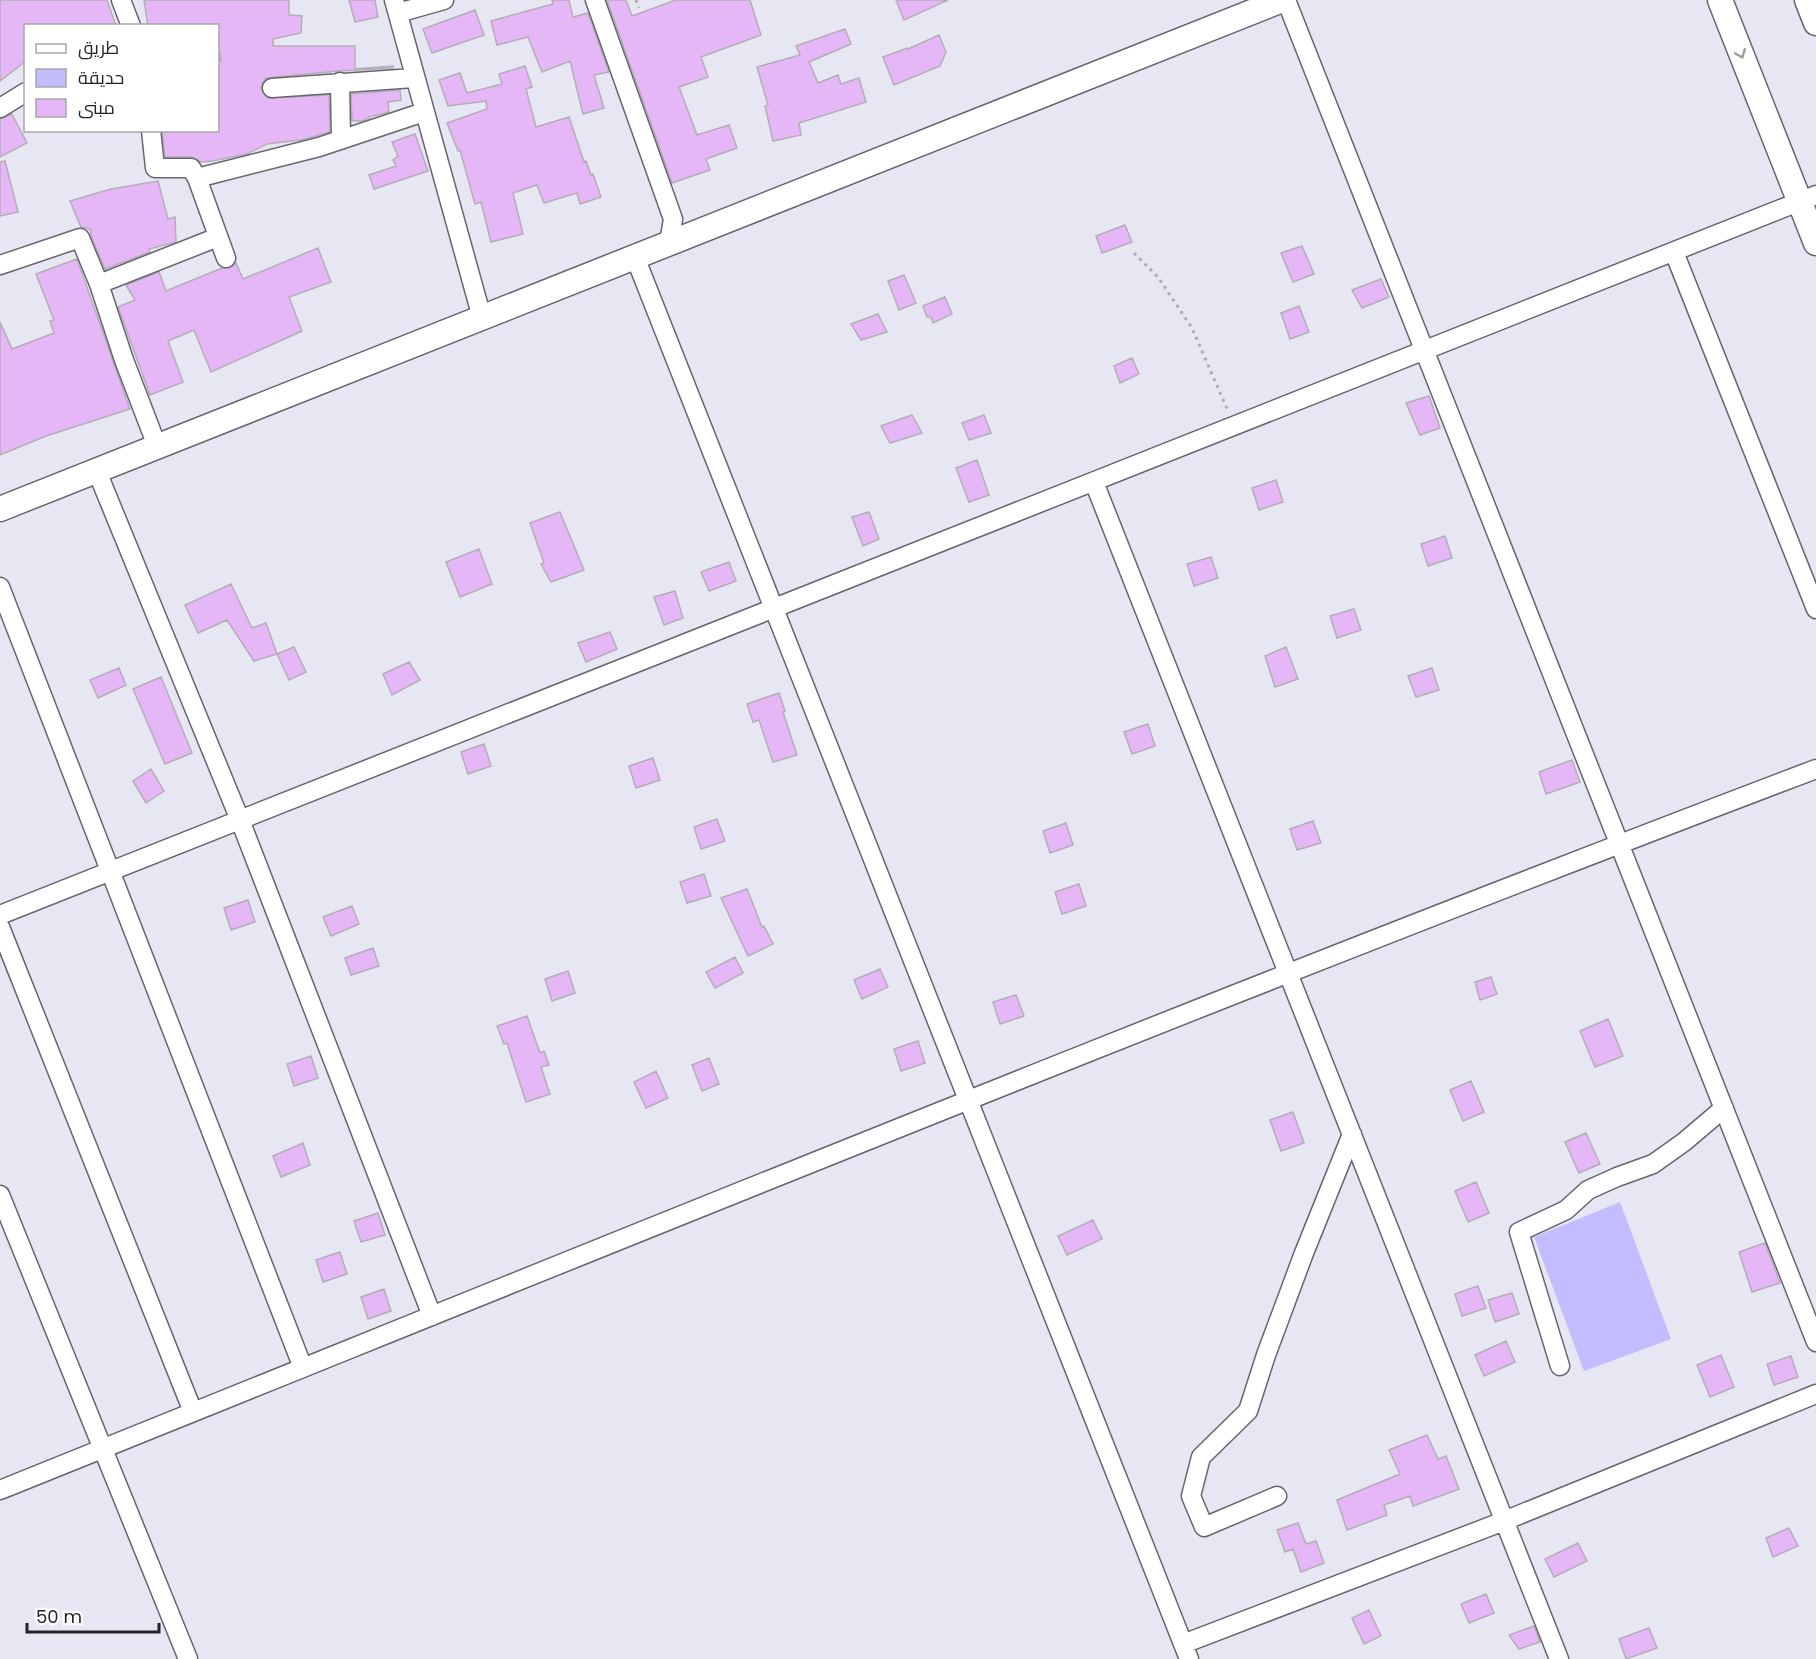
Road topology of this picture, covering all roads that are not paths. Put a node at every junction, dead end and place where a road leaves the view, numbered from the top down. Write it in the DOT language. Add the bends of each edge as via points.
graph roads {
  1 [pos="122,0"];
  2 [pos="444,0"];
  3 [pos="595,0"];
  4 [pos="1284,0"];
  5 [pos="1719,0"];
  6 [pos="1807,0"];
  7 [pos="396,6"];
  8 [pos="1816,23"];
  9 [pos="130,24"];
  10 [pos="414,78"];
  11 [pos="340,82"];
  12 [pos="272,88"];
  13 [pos="24,93"];
  14 [pos="0,108"];
  15 [pos="424,112"];
  16 [pos="151,132"];
  17 [pos="341,140"];
  18 [pos="197,178"];
  19 [pos="1808,198"];
  20 [pos="218,237"];
  21 [pos="669,243"];
  22 [pos="1816,243"];
  23 [pos="1674,252"];
  24 [pos="635,257"];
  25 [pos="226,258"];
  26 [pos="0,265"];
  27 [pos="99,284"];
  28 [pos="482,318"];
  29 [pos="1425,351"];
  30 [pos="157,446"];
  31 [pos="96,469"];
  32 [pos="1094,482"];
  33 [pos="0,509"];
  34 [pos="0,587"];
  35 [pos="774,609"];
  36 [pos="1816,609"];
  37 [pos="1816,769"];
  38 [pos="240,820"];
  39 [pos="1620,844"];
  40 [pos="110,872"];
  41 [pos="0,915"];
  42 [pos="0,927"];
  43 [pos="1289,974"];
  44 [pos="968,1101"];
  45 [pos="1724,1108"];
  46 [pos="1352,1134"];
  47 [pos="0,1195"];
  48 [pos="432,1316"];
  49 [pos="1816,1342"];
  50 [pos="1560,1366"];
  51 [pos="303,1368"];
  52 [pos="1816,1394"];
  53 [pos="193,1412"];
  54 [pos="102,1449"];
  55 [pos="0,1490"];
  56 [pos="1277,1496"];
  57 [pos="1504,1521"];
  58 [pos="1186,1652"];
  59 [pos="188,1659"];
  60 [pos="1559,1659"];
  1 -- 9 [label="street"];
  2 -- 7 [label="street"];
  3 -- 21 [label="street" via="673,219"];
  4 -- 21 [label="street"];
  4 -- 29 [label="street"];
  5 -- 19 [label="street, one-way"];
  6 -- 8 [label="street"];
  7 -- 10 [label="street"];
  10 -- 11 [label="street"];
  10 -- 15 [label="street"];
  11 -- 12 [label="street"];
  11 -- 17 [label="street"];
  13 -- 14 [label="street"];
  15 -- 17 [label="street"];
  15 -- 28 [label="street"];
  16 -- 18 [label="street" via="154,168 191,168"];
  17 -- 18 [label="street"];
  18 -- 20 [label="street"];
  19 -- 22 [label="street"];
  19 -- 23 [label="street"];
  20 -- 25 [label="street"];
  20 -- 27 [label="street"];
  21 -- 24 [label="street"];
  23 -- 29 [label="street"];
  23 -- 36 [label="street"];
  24 -- 28 [label="street"];
  24 -- 35 [label="street"];
  26 -- 27 [label="street" via="80,238"];
  27 -- 30 [label="street"];
  28 -- 30 [label="street"];
  29 -- 32 [label="street"];
  29 -- 39 [label="street"];
  30 -- 31 [label="street"];
  31 -- 33 [label="street"];
  31 -- 38 [label="street"];
  32 -- 35 [label="street"];
  32 -- 43 [label="street"];
  34 -- 40 [label="street"];
  35 -- 38 [label="street"];
  35 -- 44 [label="street"];
  37 -- 39 [label="street"];
  38 -- 40 [label="street"];
  38 -- 48 [label="street"];
  39 -- 43 [label="street"];
  39 -- 45 [label="street"];
  40 -- 41 [label="street"];
  40 -- 51 [label="street"];
  42 -- 53 [label="street"];
  43 -- 44 [label="street"];
  43 -- 46 [label="street"];
  44 -- 48 [label="street"];
  44 -- 58 [label="street"];
  45 -- 49 [label="street"];
  45 -- 50 [label="street" via="1653,1164 1588,1191 1566,1210 1519,1232"];
  46 -- 56 [label="street" via="1300,1263 1248,1411 1201,1457 1191,1496 1204,1527"];
  46 -- 57 [label="street"];
  47 -- 54 [label="street"];
  48 -- 51 [label="street"];
  51 -- 53 [label="street"];
  52 -- 57 [label="street"];
  53 -- 54 [label="street"];
  54 -- 55 [label="street"];
  54 -- 59 [label="street"];
  57 -- 58 [label="street"];
  57 -- 60 [label="street"];
}
